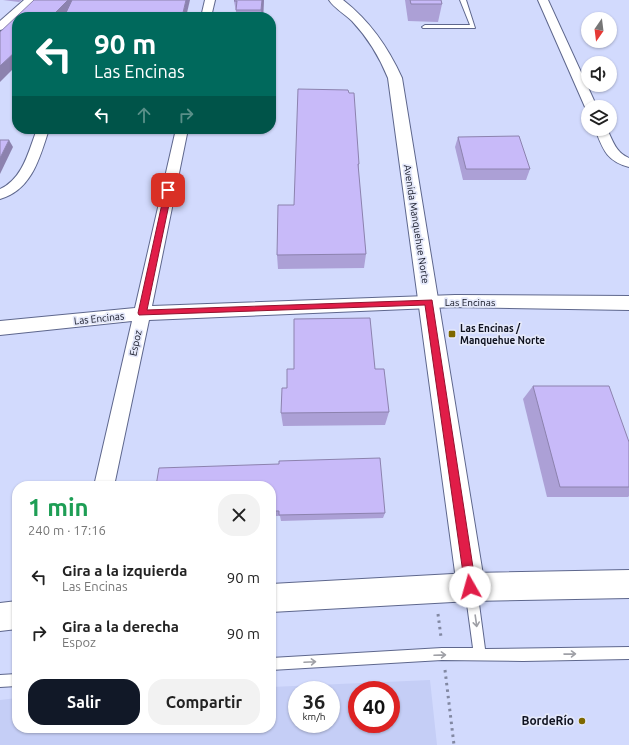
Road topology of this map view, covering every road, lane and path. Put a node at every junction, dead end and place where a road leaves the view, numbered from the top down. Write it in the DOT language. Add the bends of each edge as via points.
graph roads {
  1 [pos="30,0"];
  2 [pos="210,0"];
  3 [pos="335,0"];
  4 [pos="463,0"];
  5 [pos="543,0"];
  6 [pos="17,12"];
  7 [pos="207,12"];
  8 [pos="12,16"];
  9 [pos="0,27"];
  10 [pos="425,27"];
  11 [pos="588,100"];
  12 [pos="41,134"];
  13 [pos="181,134"];
  14 [pos="604,136"];
  15 [pos="629,163"];
  16 [pos="0,194"];
  17 [pos="429,302"];
  18 [pos="629,303"];
  19 [pos="142,313"];
  20 [pos="0,328"];
  21 [pos="105,481"];
  22 [pos="629,584"];
  23 [pos="470,587"];
  24 [pos="276,598"];
  25 [pos="12,616"];
  26 [pos="0,617"];
  27 [pos="629,652"];
  28 [pos="480,654"];
  29 [pos="276,664"];
  30 [pos="12,680"];
  31 [pos="0,681"];
  1 -- 6 [label="street"];
  2 -- 7 [label="street"];
  3 -- 17 [label="street, Avenida Manquehue Norte" via="372,34 395,78"];
  4 -- 10 [label="lane" via="473,27"];
  5 -- 11 [label="street"];
  8 -- 9 [label="street"];
  12 -- 16 [label="street" via="23,177 16,186"];
  13 -- 19 [label="street, Espoz"];
  14 -- 15 [label="street" via="617,160"];
  17 -- 18 [label="street, Las Encinas"];
  17 -- 19 [label="street, Las Encinas"];
  17 -- 23 [label="street, Avenida Manquehue Norte"];
  19 -- 20 [label="street, Las Encinas"];
  19 -- 21 [label="street, Espoz"];
  22 -- 23 [label="street"];
  23 -- 24 [label="street"];
  23 -- 28 [label="lane, one-way"];
  25 -- 26 [label="street"];
  28 -- 27 [label="lane, one-way"];
  29 -- 28 [label="lane, one-way"];
  30 -- 31 [label="lane"];
}
